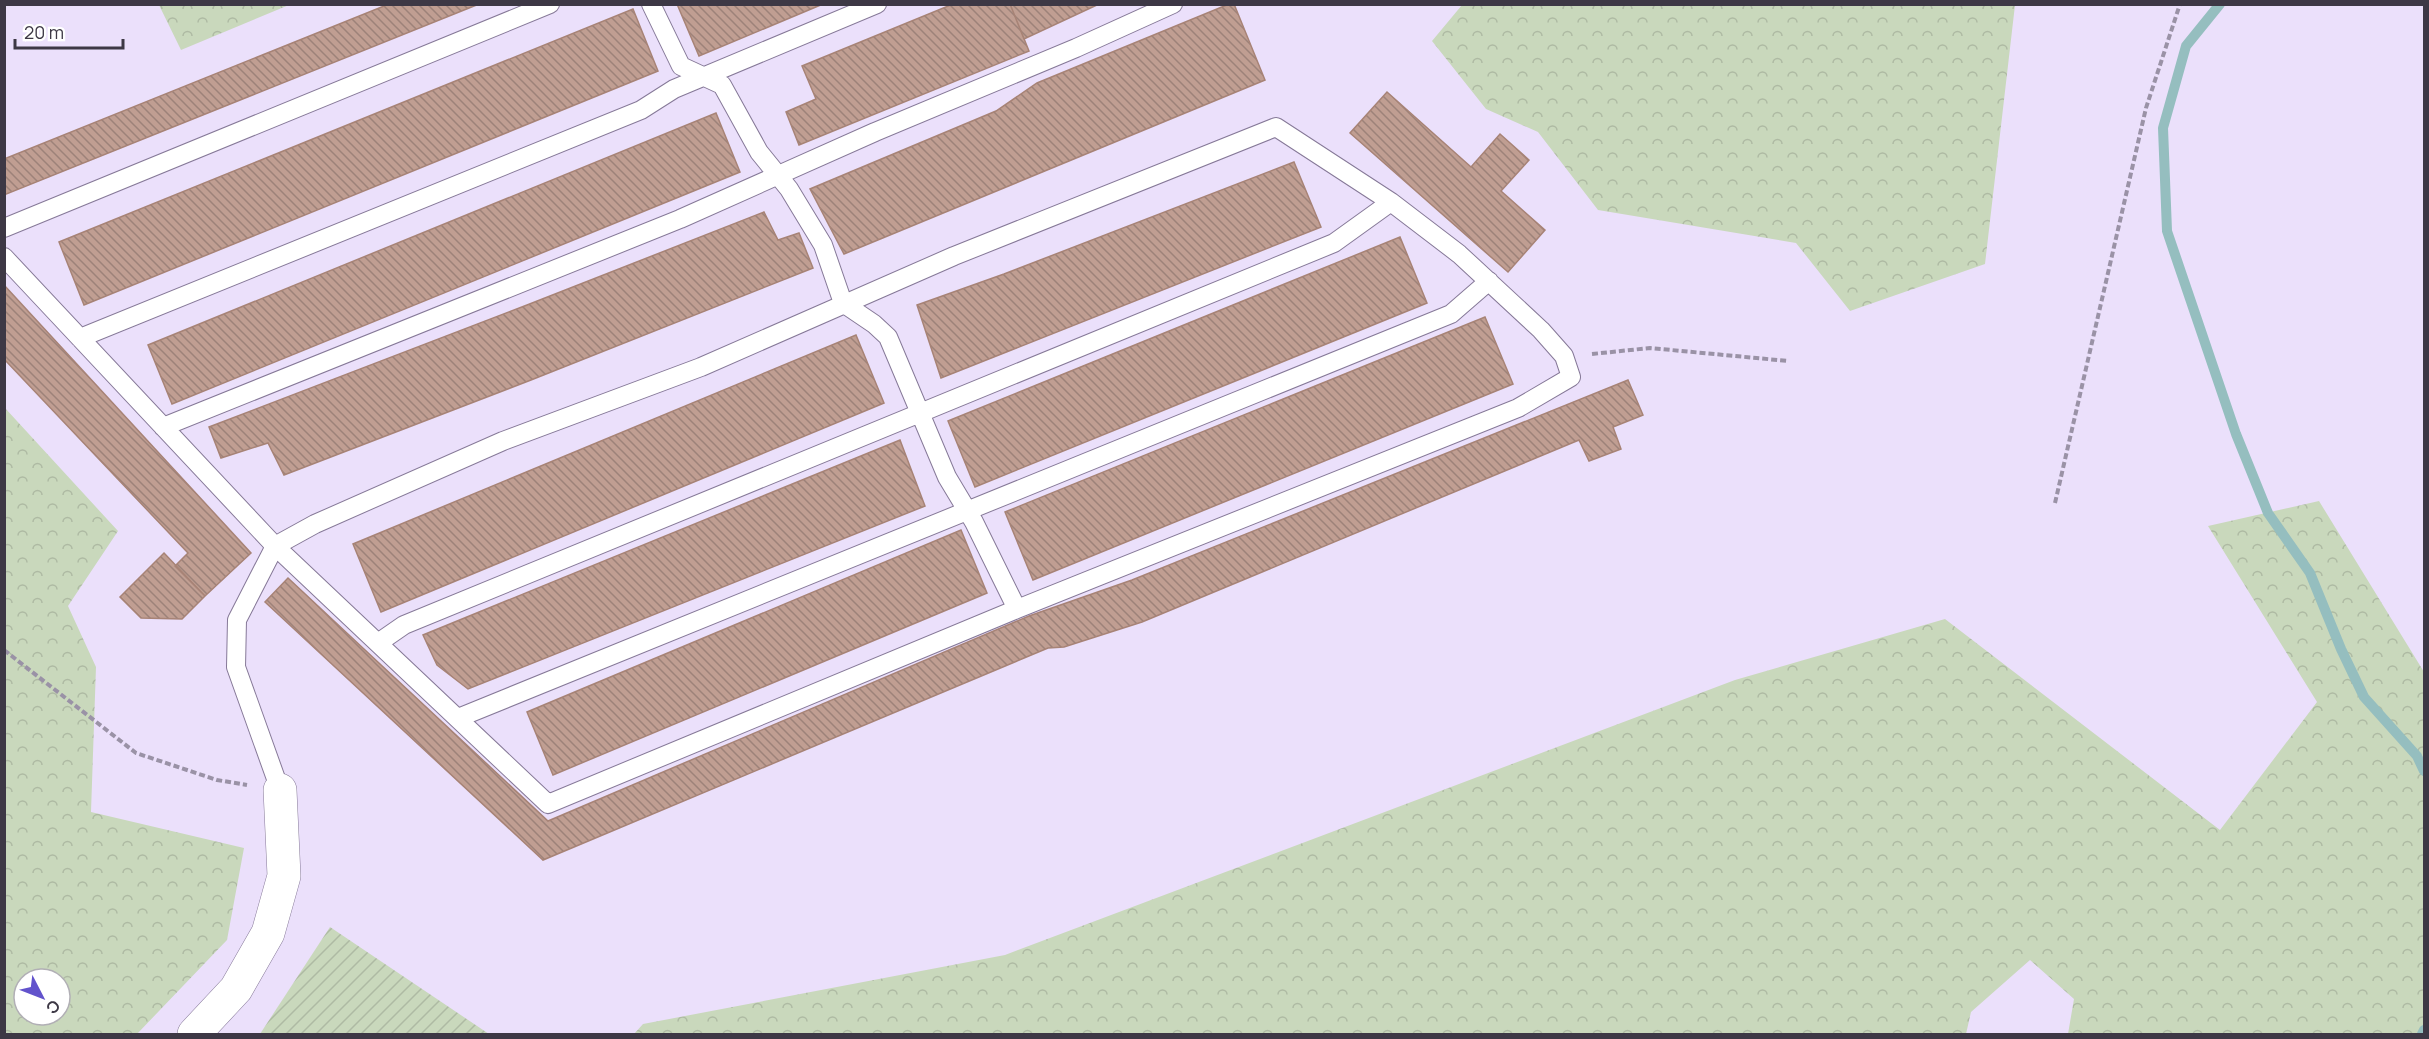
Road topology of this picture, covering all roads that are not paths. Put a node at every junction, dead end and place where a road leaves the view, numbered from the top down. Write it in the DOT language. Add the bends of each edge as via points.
graph roads {
  1 [pos="550,4"];
  2 [pos="651,4"];
  3 [pos="877,4"];
  4 [pos="1173,4"];
  5 [pos="703,76"];
  6 [pos="777,175"];
  7 [pos="1391,202"];
  8 [pos="4,228"];
  9 [pos="4,258"];
  10 [pos="1489,281"];
  11 [pos="843,303"];
  12 [pos="80,338"];
  13 [pos="921,413"];
  14 [pos="163,427"];
  15 [pos="968,511"];
  16 [pos="275,546"];
  17 [pos="1017,609"];
  18 [pos="378,643"];
  19 [pos="458,718"];
  20 [pos="280,790"];
  21 [pos="194,1035"];
  1 -- 8 [label="lane"];
  2 -- 5 [label="lane" via="681,66"];
  3 -- 5 [label="lane"];
  4 -- 6 [label="lane"];
  5 -- 6 [label="lane" via="722,85 759,153"];
  5 -- 12 [label="lane" via="640,110"];
  6 -- 11 [label="lane" via="823,245"];
  6 -- 14 [label="lane" via="669,223"];
  7 -- 10 [label="lane"];
  7 -- 11 [label="lane" via="1276,127"];
  7 -- 13 [label="lane" via="1334,243"];
  9 -- 12 [label="lane"];
  10 -- 15 [label="lane" via="1451,314"];
  10 -- 17 [label="lane" via="1564,356 1571,377 1518,408"];
  11 -- 13 [label="lane" via="888,337"];
  11 -- 16 [label="lane" via="701,367 503,441 315,524"];
  12 -- 14 [label="lane"];
  13 -- 15 [label="lane" via="947,477"];
  13 -- 18 [label="lane" via="404,625"];
  14 -- 16 [label="lane"];
  15 -- 17 [label="lane"];
  15 -- 19 [label="lane"];
  16 -- 18 [label="lane"];
  16 -- 20 [label="lane" via="237,620 236,667"];
  17 -- 19 [label="lane" via="548,804"];
  18 -- 19 [label="lane"];
  20 -- 21 [label="street" via="284,876 268,933 236,989"];
}
